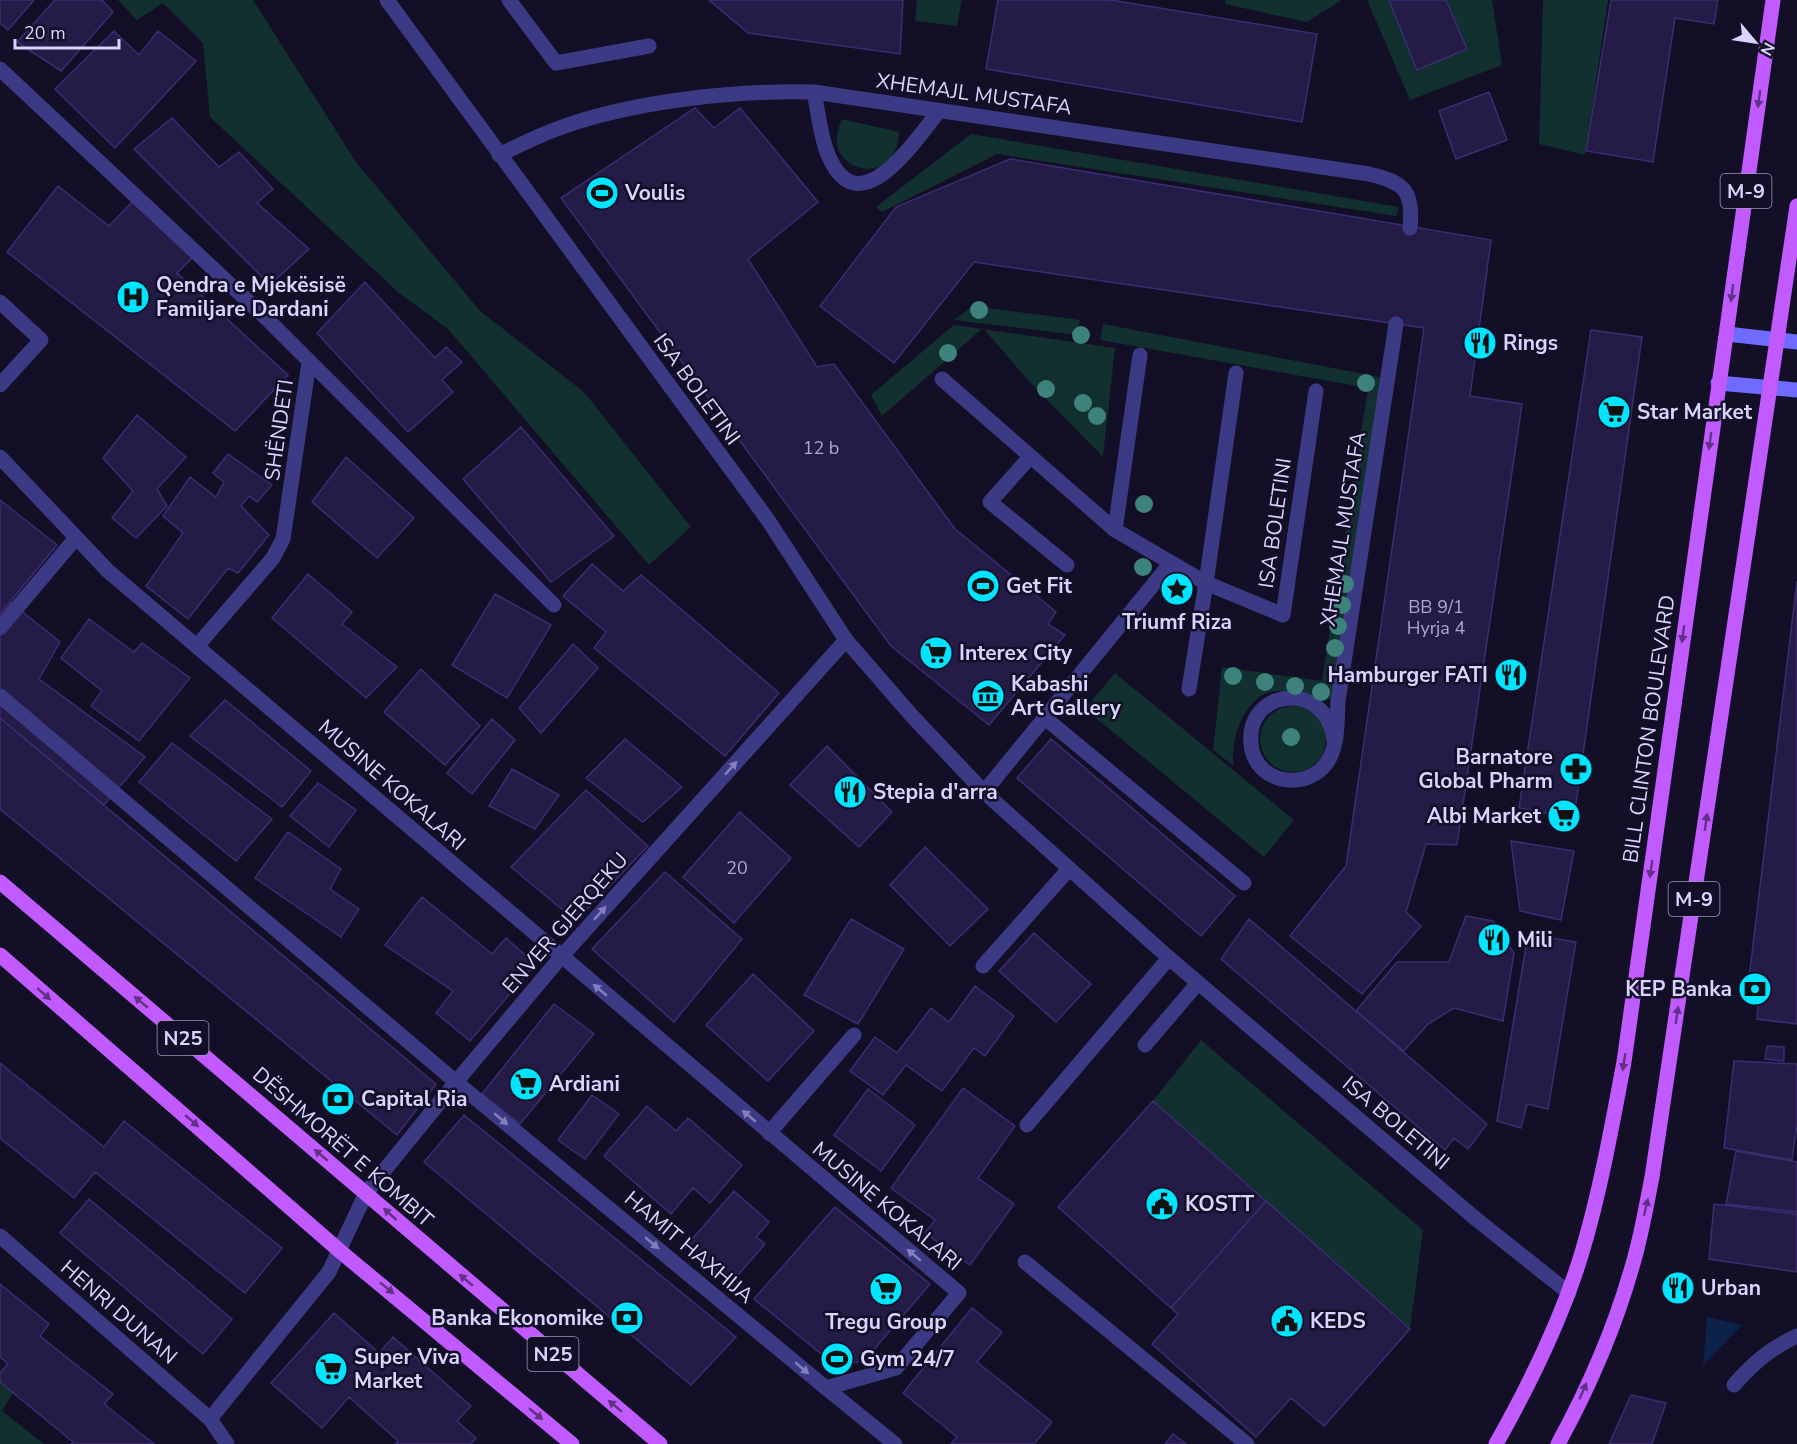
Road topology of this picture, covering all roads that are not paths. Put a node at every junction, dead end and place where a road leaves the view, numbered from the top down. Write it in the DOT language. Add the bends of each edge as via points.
graph roads {
  1 [pos="387,0"];
  2 [pos="509,0"];
  3 [pos="1773,0"];
  4 [pos="649,46"];
  5 [pos="0,69"];
  6 [pos="814,92"];
  7 [pos="939,111"];
  8 [pos="499,155"];
  9 [pos="1797,206"];
  10 [pos="1410,228"];
  11 [pos="0,302"];
  12 [pos="1396,324"];
  13 [pos="1727,334"];
  14 [pos="1779,339"];
  15 [pos="1797,342"];
  16 [pos="1140,355"];
  17 [pos="309,362"];
  18 [pos="1236,373"];
  19 [pos="942,379"];
  20 [pos="1718,383"];
  21 [pos="0,385"];
  22 [pos="1771,388"];
  23 [pos="1797,390"];
  24 [pos="1316,391"];
  25 [pos="0,457"];
  26 [pos="1030,457"];
  27 [pos="1114,530"];
  28 [pos="75,539"];
  29 [pos="1170,564"];
  30 [pos="1067,565"];
  31 [pos="1206,583"];
  32 [pos="554,605"];
  33 [pos="0,628"];
  34 [pos="846,640"];
  35 [pos="197,646"];
  36 [pos="1189,689"];
  37 [pos="0,696"];
  38 [pos="1045,718"];
  39 [pos="1334,741"];
  40 [pos="984,792"];
  41 [pos="1069,869"];
  42 [pos="0,882"];
  43 [pos="1244,883"];
  44 [pos="0,955"];
  45 [pos="561,957"];
  46 [pos="1169,958"];
  47 [pos="983,966"];
  48 [pos="1198,982"];
  49 [pos="854,1035"];
  50 [pos="1145,1045"];
  51 [pos="456,1082"];
  52 [pos="1027,1125"];
  53 [pos="769,1133"];
  54 [pos="366,1193"];
  55 [pos="0,1236"];
  56 [pos="341,1252"];
  57 [pos="1025,1262"];
  58 [pos="1569,1293"];
  59 [pos="1797,1336"];
  60 [pos="1734,1385"];
  61 [pos="826,1388"];
  62 [pos="210,1419"];
  63 [pos="226,1444"];
  64 [pos="572,1444"];
  65 [pos="660,1444"];
  66 [pos="895,1444"];
  67 [pos="1247,1444"];
  68 [pos="1496,1444"];
  69 [pos="1558,1444"];
  1 -- 8 [label="street, ISA BOLETINI"];
  2 -- 4 [label="street" via="556,63"];
  3 -- 13 [label="main road, BILL CLINTON BOULEVARD / M-9, one-way"];
  5 -- 17 [label="street, SHËNDETI"];
  6 -- 7 [label="street, XHEMAJL MUSTAFA"];
  6 -- 7 [label="street" via="826,151 834,167 859,184 873,182 888,172"];
  6 -- 8 [label="street, XHEMAJL MUSTAFA" via="722,97 616,112 561,127"];
  7 -- 10 [label="street, XHEMAJL MUSTAFA" via="1378,176 1398,183 1408,194 1413,206"];
  8 -- 34 [label="street, ISA BOLETINI" via="768,520"];
  9 -- 14 [label="main road, M-9"];
  11 -- 21 [label="street" via="40,340"];
  12 -- 39 [label="street, XHEMAJL MUSTAFA"];
  13 -- 14 [label="main road"];
  13 -- 20 [label="main road, BILL CLINTON BOULEVARD / M-9"];
  14 -- 15 [label="main road"];
  14 -- 22 [label="main road, M-9"];
  16 -- 27 [label="street"];
  17 -- 32 [label="street"];
  17 -- 35 [label="street, SHËNDETI" via="283,539 273,558"];
  18 -- 31 [label="street"];
  19 -- 26 [label="street, ISA BOLETINI"];
  20 -- 22 [label="main road"];
  20 -- 58 [label="main road, BILL CLINTON BOULEVARD / M-9, one-way" via="1624,1062 1604,1168"];
  22 -- 23 [label="main road"];
  69 -- 22 [label="main road, M-9, one-way" via="1603,1349 1622,1296 1652,1178"];
  24 -- 31 [label="street, ISA BOLETINI" via="1283,615"];
  25 -- 28 [label="street, MUSINE KOKALARI"];
  26 -- 27 [label="street, ISA BOLETINI"];
  26 -- 30 [label="street" via="990,502"];
  27 -- 29 [label="street, ISA BOLETINI"];
  28 -- 33 [label="street"];
  28 -- 35 [label="street, MUSINE KOKALARI"];
  29 -- 31 [label="street, ISA BOLETINI"];
  29 -- 38 [label="street"];
  31 -- 36 [label="street"];
  34 -- 40 [label="street, ISA BOLETINI"];
  45 -- 34 [label="street, ENVER GJERQEKU, one-way"];
  35 -- 45 [label="street, MUSINE KOKALARI"];
  37 -- 51 [label="street, HAMIT HAXHIJA"];
  38 -- 40 [label="street"];
  38 -- 43 [label="street"];
  39 -- 39 [label="street, XHEMAJL MUSTAFA" via="1333,727 1326,715 1317,705 1297,698 1277,700 1265,707 1251,731 1251,745 1263,769 1288,781 1314,775 1328,760"];
  40 -- 41 [label="street, ISA BOLETINI"];
  41 -- 46 [label="street, ISA BOLETINI"];
  41 -- 47 [label="street"];
  54 -- 42 [label="main road, DËSHMORËT E KOMBIT / N25, one-way"];
  44 -- 56 [label="main road, N25, one-way"];
  45 -- 51 [label="street, ENVER GJERQEKU"];
  53 -- 45 [label="street, MUSINE KOKALARI, one-way"];
  46 -- 48 [label="street, ISA BOLETINI"];
  46 -- 52 [label="street"];
  48 -- 50 [label="street"];
  48 -- 58 [label="street, ISA BOLETINI" via="1476,1220"];
  49 -- 53 [label="street"];
  51 -- 54 [label="street, ENVER GJERQEKU"];
  51 -- 61 [label="street, HAMIT HAXHIJA, one-way"];
  61 -- 53 [label="street, MUSINE KOKALARI, one-way" via="896,1368 959,1293"];
  54 -- 56 [label="street, ENVER GJERQEKU"];
  65 -- 54 [label="main road, DËSHMORËT E KOMBIT / N25, one-way"];
  55 -- 62 [label="street, HENRI DUNAN"];
  56 -- 62 [label="street, ENVER GJERQEKU"];
  56 -- 64 [label="main road, N25, one-way"];
  57 -- 67 [label="street"];
  58 -- 68 [label="main road, BILL CLINTON BOULEVARD / M-9" via="1521,1400"];
  59 -- 60 [label="street" via="1754,1362"];
  61 -- 66 [label="street, HAMIT HAXHIJA"];
  62 -- 63 [label="street, HENRI DUNAN"];
}
